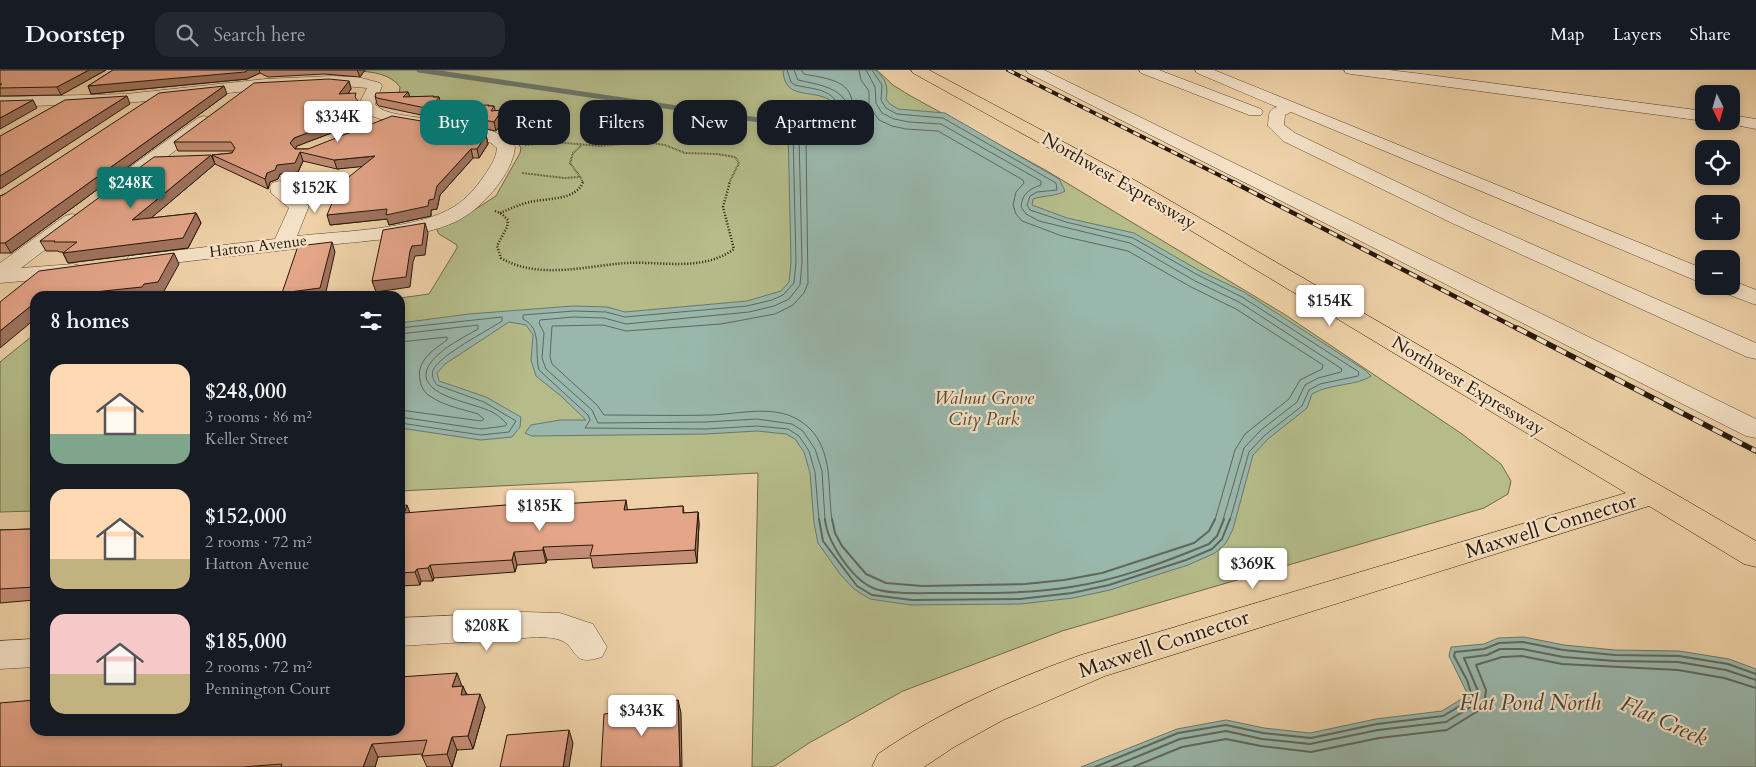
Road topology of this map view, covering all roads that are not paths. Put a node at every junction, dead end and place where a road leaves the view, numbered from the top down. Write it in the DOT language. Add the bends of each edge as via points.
graph roads {
  1 [pos="918,70"];
  2 [pos="1033,70"];
  3 [pos="1146,70"];
  4 [pos="1351,70"];
  5 [pos="1212,72"];
  6 [pos="261,78"];
  7 [pos="89,87"];
  8 [pos="160,95"];
  9 [pos="66,100"];
  10 [pos="0,102"];
  11 [pos="1291,107"];
  12 [pos="41,114"];
  13 [pos="1695,115"];
  14 [pos="128,116"];
  15 [pos="392,117"];
  16 [pos="1275,120"];
  17 [pos="1740,121"];
  18 [pos="1756,124"];
  19 [pos="365,128"];
  20 [pos="182,158"];
  21 [pos="154,159"];
  22 [pos="115,187"];
  23 [pos="279,187"];
  24 [pos="85,210"];
  25 [pos="283,244"];
  26 [pos="117,264"];
  27 [pos="88,269"];
  28 [pos="1695,273"];
  29 [pos="0,275"];
  30 [pos="1740,291"];
  31 [pos="1756,298"];
  32 [pos="1756,352"];
  33 [pos="1756,430"];
  34 [pos="1652,495"];
  35 [pos="1756,556"];
  36 [pos="405,632"];
  37 [pos="589,647"];
  38 [pos="30,653"];
  39 [pos="0,656"];
  40 [pos="892,767"];
  1 -- 34 [label="main road, Northwest Expressway" via="1124,182"];
  2 -- 33 [label="street"];
  3 -- 16 [label="street"];
  4 -- 13 [label="street"];
  5 -- 11 [label="street"];
  6 -- 8 [label="street"];
  6 -- 15 [label="street" via="321,74 365,79 376,86 368,107 380,115"];
  6 -- 21 [label="street"];
  7 -- 9 [label="street"];
  8 -- 9 [label="street"];
  8 -- 14 [label="street"];
  9 -- 10 [label="street"];
  9 -- 12 [label="street"];
  11 -- 16 [label="street" via="1277,112"];
  11 -- 28 [label="street"];
  15 -- 19 [label="street"];
  15 -- 25 [label="street, Hatton Avenue" via="487,134 503,142 506,153 484,192 469,207 444,219 410,228"];
  16 -- 32 [label="street" via="1276,126 1289,137 1461,220"];
  17 -- 18 [label="street"];
  20 -- 21 [label="street"];
  21 -- 22 [label="street"];
  23 -- 25 [label="street" via="280,193 299,206"];
  24 -- 29 [label="street"];
  25 -- 26 [label="street, Hatton Avenue"];
  27 -- 29 [label="street"];
  30 -- 31 [label="street"];
  34 -- 35 [label="main road, Northwest Expressway"];
  34 -- 40 [label="main road, Maxwell Connector" via="1094,665 988,708 944,731"];
  36 -- 37 [label="street" via="560,626 580,634"];
  38 -- 39 [label="street"];
}
